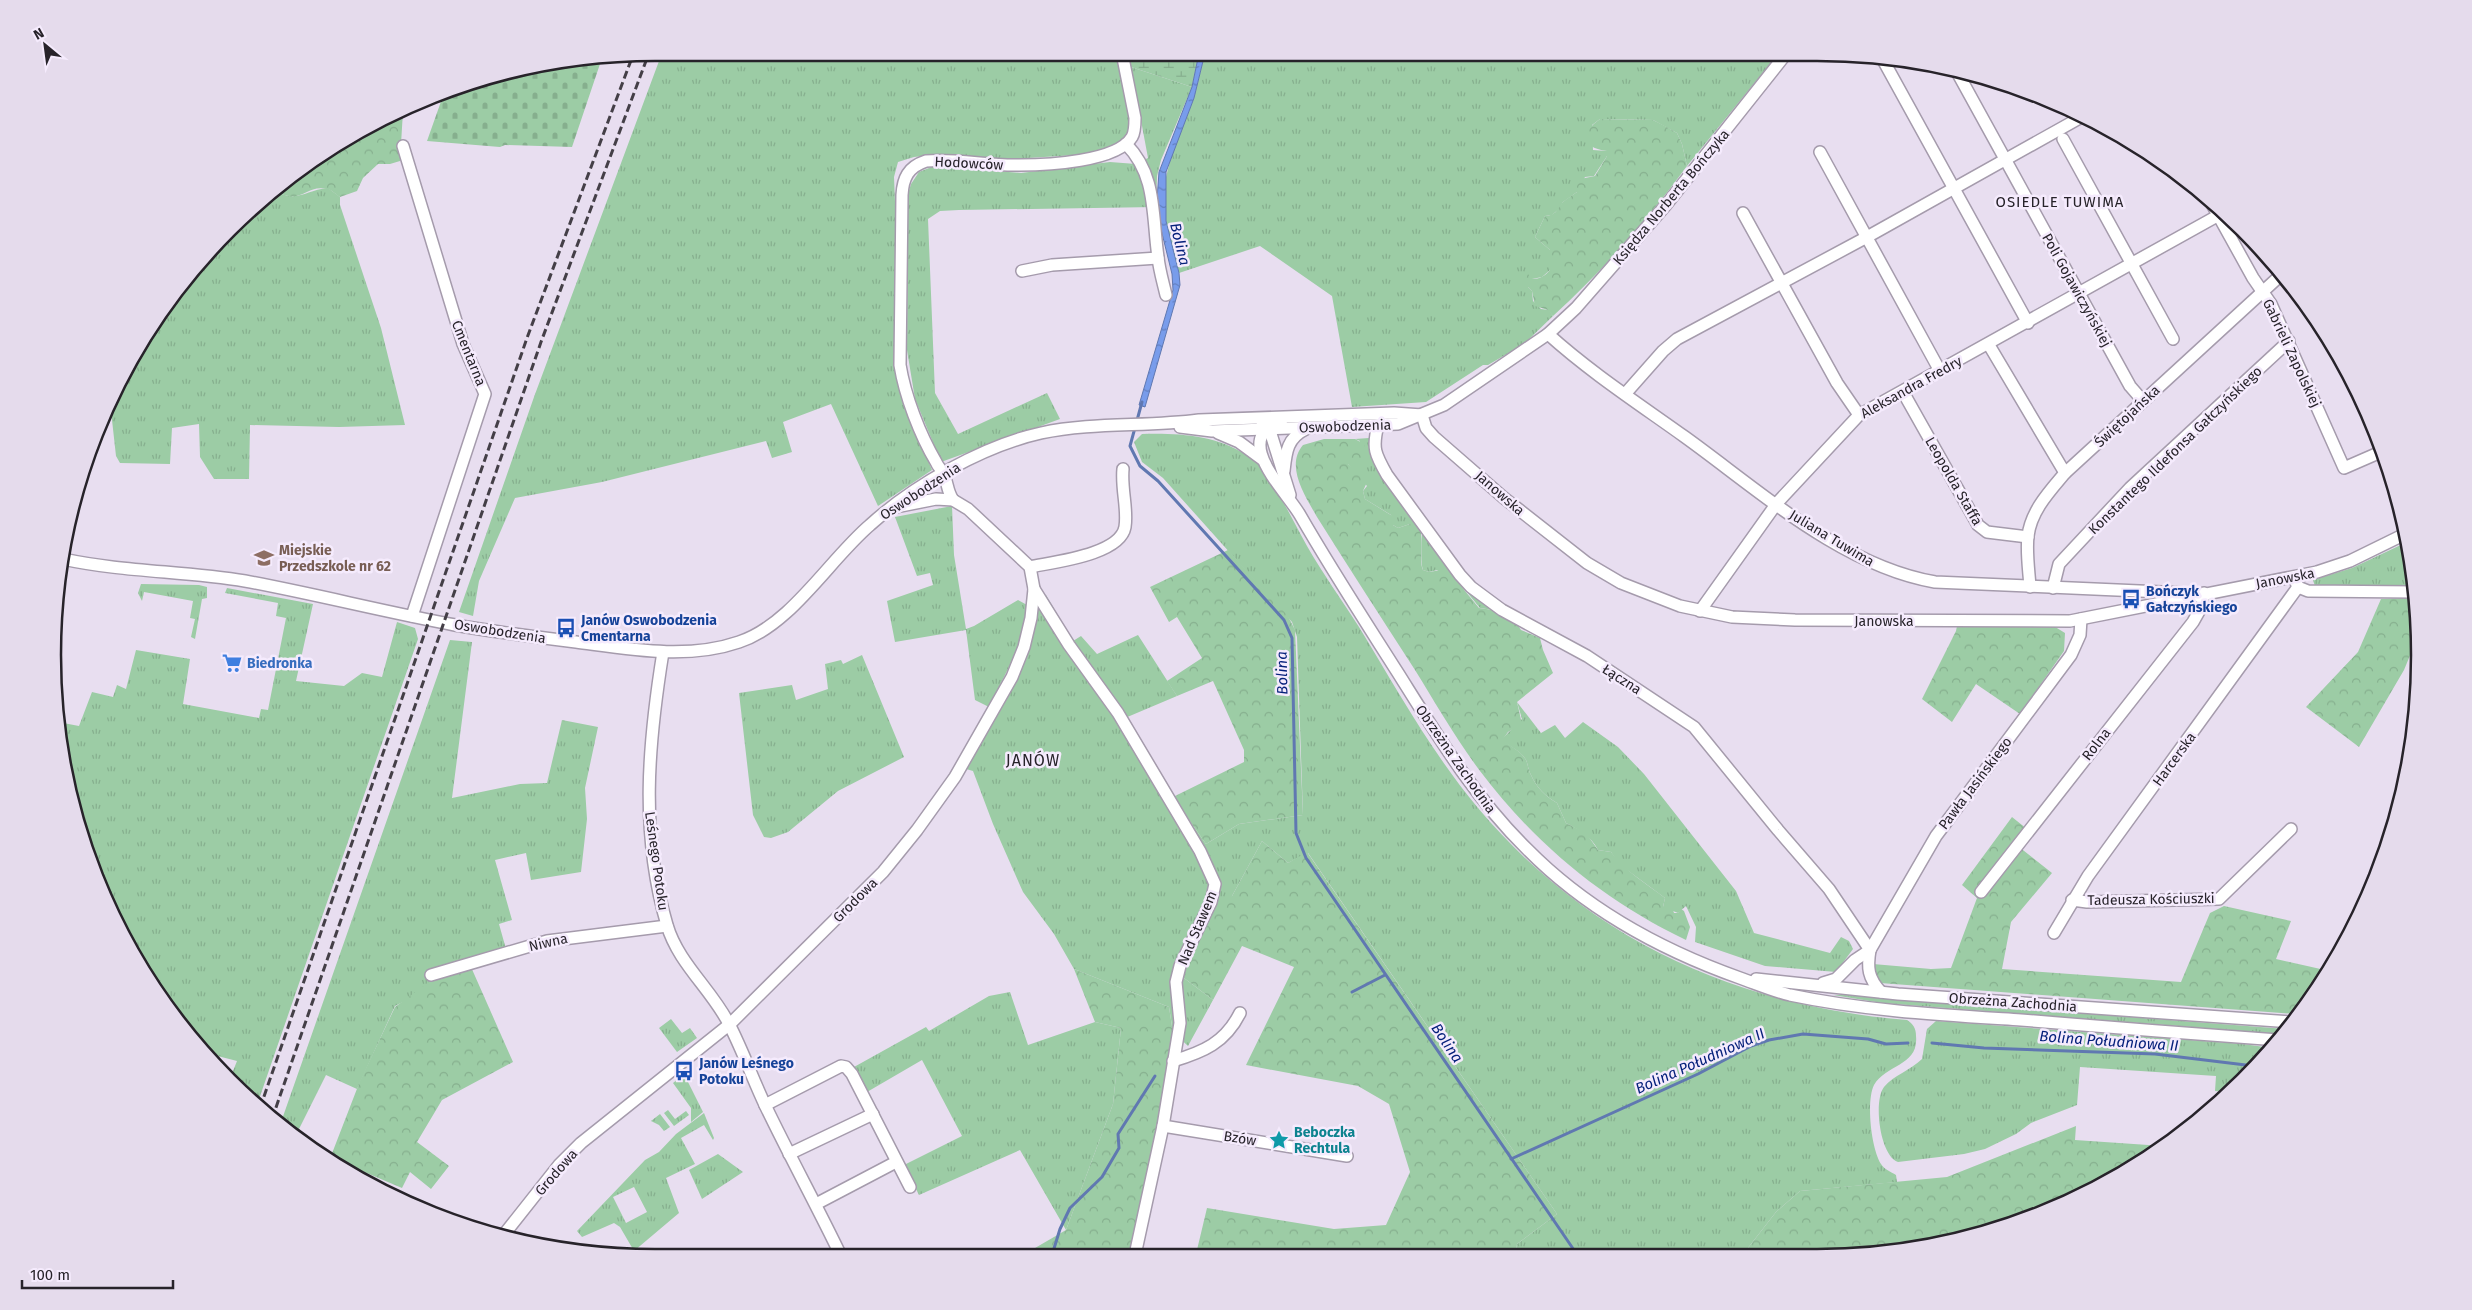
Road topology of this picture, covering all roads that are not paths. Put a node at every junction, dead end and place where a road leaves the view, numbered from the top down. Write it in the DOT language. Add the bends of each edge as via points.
graph roads {
  1 [pos="1124,61"];
  2 [pos="1780,61"];
  3 [pos="1886,65"];
  4 [pos="1961,79"];
  5 [pos="2076,120"];
  6 [pos="2063,139"];
  7 [pos="1126,144"];
  8 [pos="403,146"];
  9 [pos="1820,152"];
  10 [pos="2005,159"];
  11 [pos="1953,188"];
  12 [pos="1743,213"];
  13 [pos="2217,217"];
  14 [pos="2223,222"];
  15 [pos="1868,237"];
  16 [pos="1158,258"];
  17 [pos="2131,265"];
  18 [pos="1022,272"];
  19 [pos="2276,279"];
  20 [pos="1780,282"];
  21 [pos="2263,291"];
  22 [pos="2078,294"];
  23 [pos="1166,295"];
  24 [pos="2028,323"];
  25 [pos="1548,334"];
  26 [pos="2173,339"];
  27 [pos="2289,341"];
  28 [pos="1989,344"];
  29 [pos="1940,372"];
  30 [pos="1903,392"];
  31 [pos="1625,394"];
  32 [pos="2143,401"];
  33 [pos="1422,414"];
  34 [pos="1859,415"];
  35 [pos="1288,417"];
  36 [pos="1250,418"];
  37 [pos="1168,424"];
  38 [pos="1378,425"];
  39 [pos="1310,428"];
  40 [pos="1266,429"];
  41 [pos="1212,432"];
  42 [pos="2375,454"];
  43 [pos="1264,461"];
  44 [pos="1123,469"];
  45 [pos="1284,473"];
  46 [pos="2065,473"];
  47 [pos="944,474"];
  48 [pos="929,483"];
  49 [pos="950,496"];
  50 [pos="936,499"];
  51 [pos="1293,503"];
  52 [pos="1776,503"];
  53 [pos="890,509"];
  54 [pos="2028,537"];
  55 [pos="2398,537"];
  56 [pos="69,560"];
  57 [pos="1030,567"];
  58 [pos="2296,582"];
  59 [pos="2030,587"];
  60 [pos="2052,588"];
  61 [pos="1034,589"];
  62 [pos="2113,589"];
  63 [pos="2407,592"];
  64 [pos="2203,594"];
  65 [pos="1700,611"];
  66 [pos="2117,612"];
  67 [pos="412,616"];
  68 [pos="2081,619"];
  69 [pos="664,652"];
  70 [pos="2291,829"];
  71 [pos="1981,892"];
  72 [pos="2072,900"];
  73 [pos="667,926"];
  74 [pos="2054,933"];
  75 [pos="1870,950"];
  76 [pos="432,975"];
  77 [pos="1737,977"];
  78 [pos="1819,985"];
  79 [pos="1881,992"];
  80 [pos="1240,1013"];
  81 [pos="2284,1021"];
  82 [pos="730,1024"];
  83 [pos="2268,1039"];
  84 [pos="1173,1061"];
  85 [pos="765,1105"];
  86 [pos="873,1114"];
  87 [pos="1163,1126"];
  88 [pos="790,1154"];
  89 [pos="1347,1156"];
  90 [pos="896,1162"];
  91 [pos="910,1187"];
  92 [pos="816,1204"];
  93 [pos="507,1230"];
  94 [pos="838,1249"];
  95 [pos="1136,1249"];
  1 -- 7 [label="street" via="1135,118 1135,129"];
  2 -- 25 [label="street, Księdza Norberta Bończyka" via="1598,285"];
  3 -- 11 [label="street"];
  4 -- 10 [label="street, Poli Gojawiczyńskiej"];
  5 -- 10 [label="street"];
  6 -- 17 [label="street"];
  7 -- 16 [label="street" via="1136,154 1146,173"];
  7 -- 47 [label="street, Hodowców" via="1095,158 1018,166 926,162 906,174 902,195 900,365 911,406 935,462"];
  8 -- 67 [label="street, Cmentarna" via="462,344 486,394"];
  9 -- 15 [label="street"];
  10 -- 11 [label="street"];
  10 -- 22 [label="street, Poli Gojawiczyńskiej"];
  11 -- 15 [label="street"];
  11 -- 24 [label="street"];
  12 -- 20 [label="street"];
  13 -- 17 [label="street, Aleksandra Fredry"];
  14 -- 21 [label="street, Gabrieli Zapolskiej"];
  15 -- 20 [label="street"];
  15 -- 29 [label="street"];
  16 -- 18 [label="street" via="1052,265"];
  16 -- 23 [label="street"];
  17 -- 22 [label="street, Aleksandra Fredry"];
  17 -- 26 [label="street"];
  19 -- 21 [label="street, Świętojańska"];
  20 -- 31 [label="street" via="1677,339"];
  20 -- 34 [label="street" via="1837,383"];
  21 -- 27 [label="street, Gabrieli Zapolskiej"];
  21 -- 32 [label="street, Świętojańska"];
  22 -- 24 [label="street, Aleksandra Fredry"];
  22 -- 32 [label="street, Poli Gojawiczyńskiej" via="2130,386"];
  24 -- 28 [label="street, Aleksandra Fredry"];
  25 -- 31 [label="street, Juliana Tuwima"];
  25 -- 33 [label="street, Oswobodzenia" via="1444,405"];
  27 -- 42 [label="street, Gabrieli Zapolskiej" via="2344,468"];
  27 -- 60 [label="street, Konstantego Ildefonsa Gałczyńskiego" via="2130,488 2058,564"];
  28 -- 29 [label="street, Aleksandra Fredry"];
  28 -- 46 [label="street"];
  29 -- 30 [label="street, Aleksandra Fredry"];
  30 -- 34 [label="street, Aleksandra Fredry"];
  30 -- 54 [label="street, Leopolda Staffa" via="1978,525 1987,532"];
  31 -- 52 [label="street, Juliana Tuwima"];
  32 -- 46 [label="street, Świętojańska"];
  33 -- 35 [label="street, Oswobodzenia"];
  33 -- 38 [label="street, Oswobodzenia" via="1398,424"];
  33 -- 65 [label="street, Janowska" via="1426,428 1434,436 1504,498 1587,563 1621,583"];
  34 -- 52 [label="street, Aleksandra Fredry"];
  35 -- 36 [label="street, Oswobodzenia"];
  35 -- 40 [label="street, Oswobodzenia"];
  36 -- 37 [label="street, Oswobodzenia"];
  36 -- 40 [label="street, Obrzeżna Zachodnia"];
  37 -- 41 [label="street, Oswobodzenia"];
  37 -- 47 [label="street, Oswobodzenia" via="1074,428 1041,433 998,448"];
  38 -- 39 [label="street, Oswobodzenia"];
  38 -- 75 [label="street, Łączna" via="1373,443 1377,458 1471,587 1502,610 1588,656 1694,727 1829,889"];
  39 -- 40 [label="street, Oswobodzenia"];
  39 -- 45 [label="street, Obrzeżna Zachodnia" via="1297,433 1290,441"];
  40 -- 41 [label="street, Oswobodzenia"];
  40 -- 43 [label="street" via="1259,446"];
  40 -- 45 [label="street, Obrzeżna Zachodnia" via="1271,434"];
  41 -- 43 [label="street, Oswobodzenia" via="1239,442"];
  43 -- 51 [label="street, Obrzeżna Zachodnia"];
  44 -- 57 [label="street" via="1126,516 1120,538 1096,552"];
  45 -- 51 [label="street, Obrzeżna Zachodnia"];
  46 -- 54 [label="street, Świętojańska" via="2039,506"];
  47 -- 48 [label="street, Oswobodzenia"];
  47 -- 49 [label="street"];
  48 -- 49 [label="street"];
  48 -- 50 [label="street" via="929,491"];
  48 -- 53 [label="street, Oswobodzenia"];
  49 -- 50 [label="street"];
  49 -- 57 [label="street"];
  50 -- 53 [label="street"];
  51 -- 77 [label="street, Obrzeżna Zachodnia" via="1441,743 1502,824 1548,869 1598,908 1679,954"];
  52 -- 59 [label="street, Juliana Tuwima" via="1837,545 1898,574 1935,582"];
  52 -- 65 [label="street, Aleksandra Fredry"];
  53 -- 69 [label="street, Oswobodzenia" via="847,547 786,614 760,633 726,646"];
  54 -- 59 [label="street, Świętojańska"];
  55 -- 58 [label="street, Janowska"];
  56 -- 67 [label="street, Oswobodzenia" via="198,574"];
  57 -- 61 [label="street, Grodowa"];
  58 -- 63 [label="street" via="2308,591"];
  58 -- 64 [label="street, Janowska"];
  58 -- 72 [label="street, Harcerska"];
  59 -- 60 [label="street, Juliana Tuwima"];
  60 -- 62 [label="street, Juliana Tuwima"];
  61 -- 82 [label="street, Grodowa" via="1024,647 1012,677 955,777 882,872"];
  61 -- 84 [label="street, Nad Stawem" via="1118,713 1200,851 1215,884 1211,902 1180,966 1176,982 1180,1023"];
  62 -- 64 [label="street, Juliana Tuwima"];
  62 -- 66 [label="street"];
  64 -- 66 [label="street, Janowska"];
  64 -- 71 [label="street, Rolna" via="2202,606 2192,622"];
  65 -- 68 [label="street, Janowska" via="1732,617 1795,620 2001,622"];
  66 -- 68 [label="street, Janowska"];
  67 -- 69 [label="street, Oswobodzenia" via="528,636"];
  68 -- 75 [label="street, Pawła Jasińskiego" via="2080,635 2071,655 1936,836"];
  69 -- 73 [label="street, Leśnego Potoku" via="648,790 658,882"];
  70 -- 72 [label="street, Tadeusza Kościuszki" via="2219,899"];
  72 -- 74 [label="street, Harcerska"];
  73 -- 76 [label="street, Niwna" via="547,941"];
  73 -- 82 [label="street, Leśnego Potoku" via="690,967"];
  75 -- 78 [label="street, Pawła Jasińskiego" via="1836,979"];
  75 -- 79 [label="street, Pawła Jasińskiego" via="1867,967 1871,981"];
  77 -- 78 [label="street, Obrzeżna Zachodnia"];
  77 -- 83 [label="street, Obrzeżna Zachodnia" via="1786,994 1864,1007"];
  78 -- 79 [label="street, Obrzeżna Zachodnia"];
  79 -- 81 [label="street, Obrzeżna Zachodnia"];
  80 -- 84 [label="street" via="1232,1029 1215,1043 1196,1054"];
  82 -- 85 [label="street, Leśnego Potoku"];
  82 -- 93 [label="street, Grodowa" via="581,1143 559,1165"];
  84 -- 87 [label="street, Nad Stawem"];
  85 -- 86 [label="street" via="841,1066 852,1074"];
  85 -- 88 [label="street, Leśnego Potoku"];
  86 -- 88 [label="street"];
  86 -- 90 [label="street"];
  87 -- 89 [label="street, Bzów"];
  87 -- 95 [label="street, Nad Stawem"];
  88 -- 92 [label="street, Leśnego Potoku"];
  90 -- 91 [label="street"];
  90 -- 92 [label="street"];
  92 -- 94 [label="street, Leśnego Potoku"];
}
